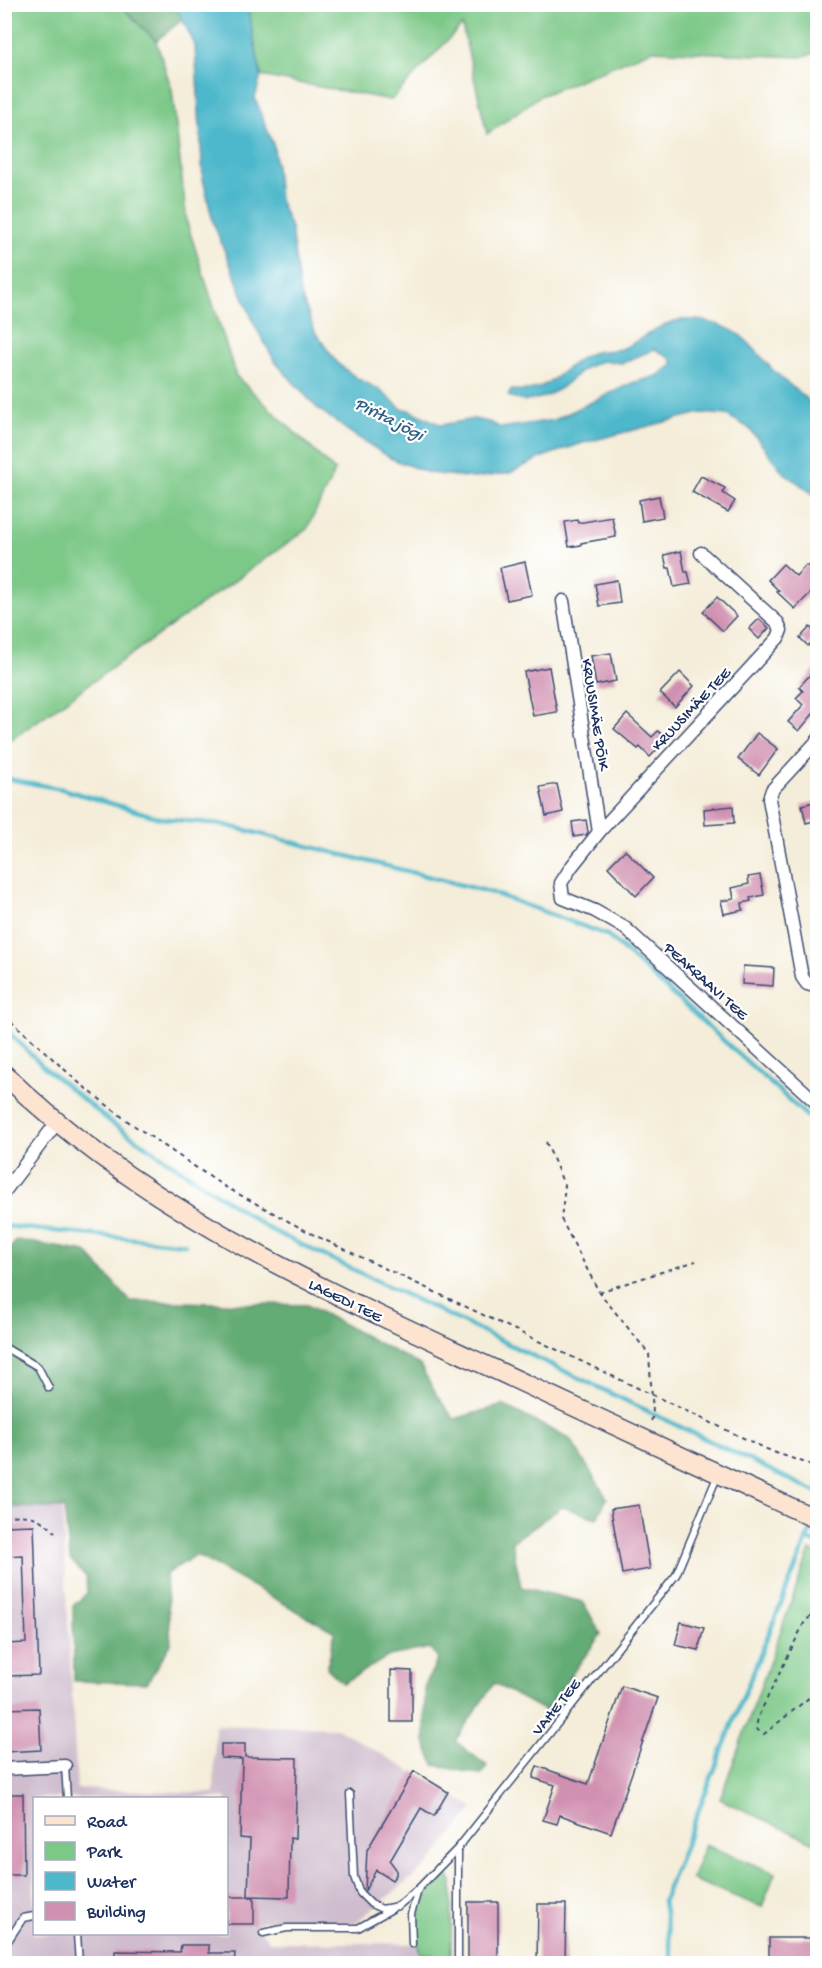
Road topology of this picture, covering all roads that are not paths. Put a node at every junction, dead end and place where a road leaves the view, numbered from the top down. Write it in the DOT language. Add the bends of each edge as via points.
graph roads {
  1 [pos="701,553"];
  2 [pos="562,601"];
  3 [pos="818,740"];
  4 [pos="599,832"];
  5 [pos="563,898"];
  6 [pos="818,987"];
  7 [pos="4,1074"];
  8 [pos="818,1104"];
  9 [pos="58,1121"];
  10 [pos="4,1192"];
  11 [pos="4,1347"];
  12 [pos="49,1388"];
  13 [pos="718,1474"];
  14 [pos="818,1520"];
  15 [pos="65,1766"];
  16 [pos="4,1769"];
  17 [pos="350,1794"];
  18 [pos="67,1797"];
  19 [pos="458,1848"];
  20 [pos="418,1889"];
  21 [pos="398,1906"];
  22 [pos="33,1916"];
  23 [pos="263,1933"];
  24 [pos="77,1935"];
  25 [pos="412,1944"];
  26 [pos="4,1947"];
  27 [pos="79,1964"];
  28 [pos="458,1964"];
  1 -- 4 [label="street, KRUUSIMÄE TEE" via="781,630 778,638"];
  2 -- 4 [label="street, KRUUSIMÄE PÕIK"];
  3 -- 6 [label="street" via="772,790 769,799 802,977 807,984"];
  4 -- 5 [label="street, KRUUSIMÄE TEE" via="561,883"];
  5 -- 8 [label="street, PEAKRAAVI TEE" via="625,928"];
  7 -- 9 [label="street, LAGEDI TEE"];
  9 -- 10 [label="street"];
  9 -- 13 [label="street, LAGEDI TEE" via="142,1185 238,1244"];
  11 -- 12 [label="lane" via="38,1367"];
  13 -- 14 [label="street, LAGEDI TEE"];
  13 -- 19 [label="lane, VAHE TEE" via="676,1575"];
  15 -- 16 [label="street"];
  15 -- 18 [label="lane"];
  17 -- 21 [label="lane" via="354,1877 360,1893 382,1909"];
  19 -- 20 [label="lane, VAHE TEE"];
  19 -- 28 [label="lane"];
  20 -- 21 [label="lane, VAHE TEE"];
  20 -- 25 [label="lane" via="411,1914"];
  21 -- 23 [label="lane, VAHE TEE" via="358,1928 287,1928"];
  22 -- 26 [label="lane" via="23,1918"];
  24 -- 27 [label="lane"];
}
